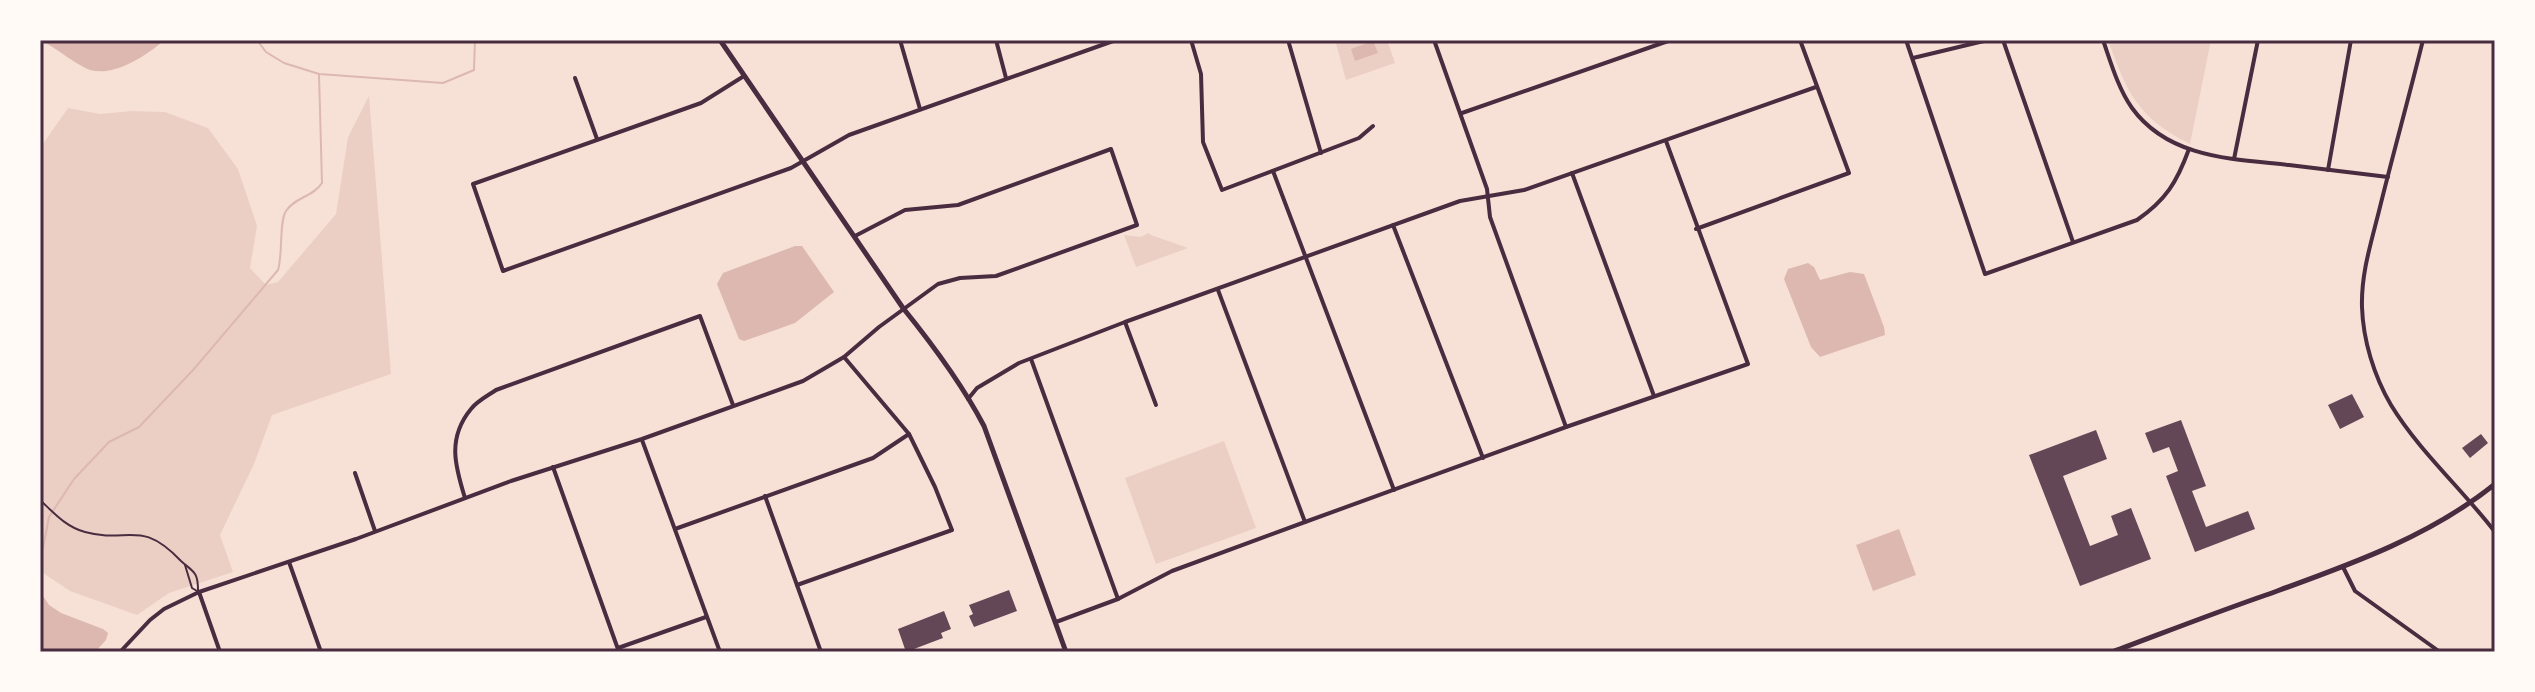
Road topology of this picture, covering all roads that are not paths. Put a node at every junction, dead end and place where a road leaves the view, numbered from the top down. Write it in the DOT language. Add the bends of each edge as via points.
graph roads {
  1 [pos="720,40"];
  2 [pos="900,40"];
  3 [pos="996,40"];
  4 [pos="1094,40"];
  5 [pos="1116,40"];
  6 [pos="1191,40"];
  7 [pos="1288,40"];
  8 [pos="1434,40"];
  9 [pos="1671,40"];
  10 [pos="1800,40"];
  11 [pos="1906,40"];
  12 [pos="1988,40"];
  13 [pos="2003,40"];
  14 [pos="2103,40"];
  15 [pos="2258,40"];
  16 [pos="2351,40"];
  17 [pos="2423,40"];
  18 [pos="1096,47"];
  19 [pos="1912,59"];
  20 [pos="744,76"];
  21 [pos="575,78"];
  22 [pos="1006,78"];
  23 [pos="1816,87"];
  24 [pos="920,109"];
  25 [pos="1461,113"];
  26 [pos="1373,126"];
  27 [pos="598,139"];
  28 [pos="1666,141"];
  29 [pos="2189,149"];
  30 [pos="1321,153"];
  31 [pos="2234,159"];
  32 [pos="803,162"];
  33 [pos="2328,170"];
  34 [pos="1273,171"];
  35 [pos="1572,173"];
  36 [pos="2388,177"];
  37 [pos="1489,195"];
  38 [pos="1393,225"];
  39 [pos="1696,229"];
  40 [pos="854,237"];
  41 [pos="2073,242"];
  42 [pos="1305,257"];
  43 [pos="1218,290"];
  44 [pos="903,308"];
  45 [pos="1125,322"];
  46 [pos="844,357"];
  47 [pos="1031,359"];
  48 [pos="1654,396"];
  49 [pos="968,399"];
  50 [pos="1156,405"];
  51 [pos="733,406"];
  52 [pos="1566,427"];
  53 [pos="909,434"];
  54 [pos="642,439"];
  55 [pos="1483,458"];
  56 [pos="553,467"];
  57 [pos="355,473"];
  58 [pos="2495,484"];
  59 [pos="1394,491"];
  60 [pos="765,496"];
  61 [pos="465,498"];
  62 [pos="40,500"];
  63 [pos="2471,504"];
  64 [pos="1305,522"];
  65 [pos="675,529"];
  66 [pos="375,531"];
  67 [pos="2495,532"];
  68 [pos="289,562"];
  69 [pos="184,564"];
  70 [pos="2343,567"];
  71 [pos="797,585"];
  72 [pos="199,592"];
  73 [pos="1118,599"];
  74 [pos="706,617"];
  75 [pos="1056,622"];
  76 [pos="618,650"];
  77 [pos="120,652"];
  78 [pos="220,652"];
  79 [pos="321,652"];
  80 [pos="720,652"];
  81 [pos="821,652"];
  82 [pos="1066,652"];
  83 [pos="2112,652"];
  84 [pos="2440,652"];
  1 -- 20 [label="street"];
  2 -- 24 [label="street"];
  3 -- 22 [label="street"];
  4 -- 18 [label="street"];
  5 -- 18 [label="street"];
  6 -- 34 [label="street" via="1201,74 1203,142 1222,190"];
  7 -- 30 [label="street"];
  8 -- 25 [label="street"];
  9 -- 25 [label="street"];
  10 -- 23 [label="street"];
  11 -- 19 [label="street"];
  12 -- 19 [label="street"];
  13 -- 41 [label="street"];
  14 -- 29 [label="street" via="2133,109 2161,135"];
  15 -- 31 [label="street"];
  16 -- 33 [label="street"];
  17 -- 36 [label="street"];
  18 -- 22 [label="street"];
  19 -- 41 [label="street" via="1985,274"];
  20 -- 27 [label="street" via="701,103"];
  20 -- 32 [label="street"];
  21 -- 27 [label="street"];
  22 -- 24 [label="street"];
  23 -- 28 [label="street"];
  23 -- 39 [label="street" via="1849,173"];
  24 -- 32 [label="street" via="849,135"];
  25 -- 37 [label="street"];
  26 -- 30 [label="street" via="1359,138"];
  27 -- 32 [label="street" via="473,184 503,271"];
  28 -- 35 [label="street"];
  28 -- 39 [label="street"];
  29 -- 31 [label="street"];
  29 -- 41 [label="street" via="2157,206 2137,220"];
  30 -- 34 [label="street"];
  31 -- 33 [label="street"];
  32 -- 40 [label="street"];
  33 -- 36 [label="street"];
  34 -- 42 [label="street"];
  35 -- 37 [label="street" via="1520,191"];
  35 -- 48 [label="street"];
  36 -- 63 [label="street" via="2366,262 2364,329 2376,374 2392,406"];
  37 -- 38 [label="street"];
  37 -- 52 [label="street" via="1490,217"];
  38 -- 42 [label="street"];
  38 -- 55 [label="street"];
  39 -- 48 [label="street" via="1748,364"];
  40 -- 44 [label="street"];
  40 -- 44 [label="street" via="905,210 958,205 1111,149 1137,225 996,276 946,281"];
  42 -- 43 [label="street"];
  42 -- 59 [label="street"];
  43 -- 45 [label="street"];
  43 -- 64 [label="street"];
  44 -- 46 [label="street"];
  44 -- 49 [label="street"];
  45 -- 47 [label="street"];
  45 -- 50 [label="street"];
  46 -- 51 [label="street" via="810,377"];
  46 -- 53 [label="street"];
  47 -- 49 [label="street" via="977,388"];
  47 -- 73 [label="street"];
  48 -- 52 [label="street"];
  49 -- 75 [label="street" via="984,426"];
  51 -- 54 [label="street"];
  51 -- 61 [label="street" via="700,316 496,390 472,408 456,436 455,465"];
  52 -- 55 [label="street"];
  53 -- 60 [label="street" via="873,458"];
  53 -- 71 [label="street" via="952,530"];
  54 -- 56 [label="street"];
  54 -- 65 [label="street"];
  55 -- 59 [label="street"];
  56 -- 61 [label="street"];
  56 -- 76 [label="street"];
  57 -- 66 [label="street"];
  58 -- 63 [label="street"];
  59 -- 64 [label="street"];
  60 -- 65 [label="street"];
  60 -- 71 [label="street"];
  61 -- 66 [label="street"];
  62 -- 69 [label="lane" via="72,527 95,534 146,536 170,548"];
  63 -- 67 [label="street"];
  63 -- 70 [label="street"];
  64 -- 73 [label="street" via="1172,571"];
  65 -- 74 [label="street"];
  66 -- 68 [label="street"];
  68 -- 72 [label="street"];
  68 -- 79 [label="street"];
  69 -- 72 [label="lane" via="192,588"];
  69 -- 72 [label="lane" via="194,570"];
  70 -- 83 [label="street"];
  70 -- 84 [label="street" via="2355,591"];
  71 -- 81 [label="street"];
  72 -- 77 [label="street" via="164,609"];
  72 -- 78 [label="street"];
  73 -- 75 [label="street"];
  74 -- 76 [label="street"];
  74 -- 80 [label="street"];
  75 -- 82 [label="street"];
}
